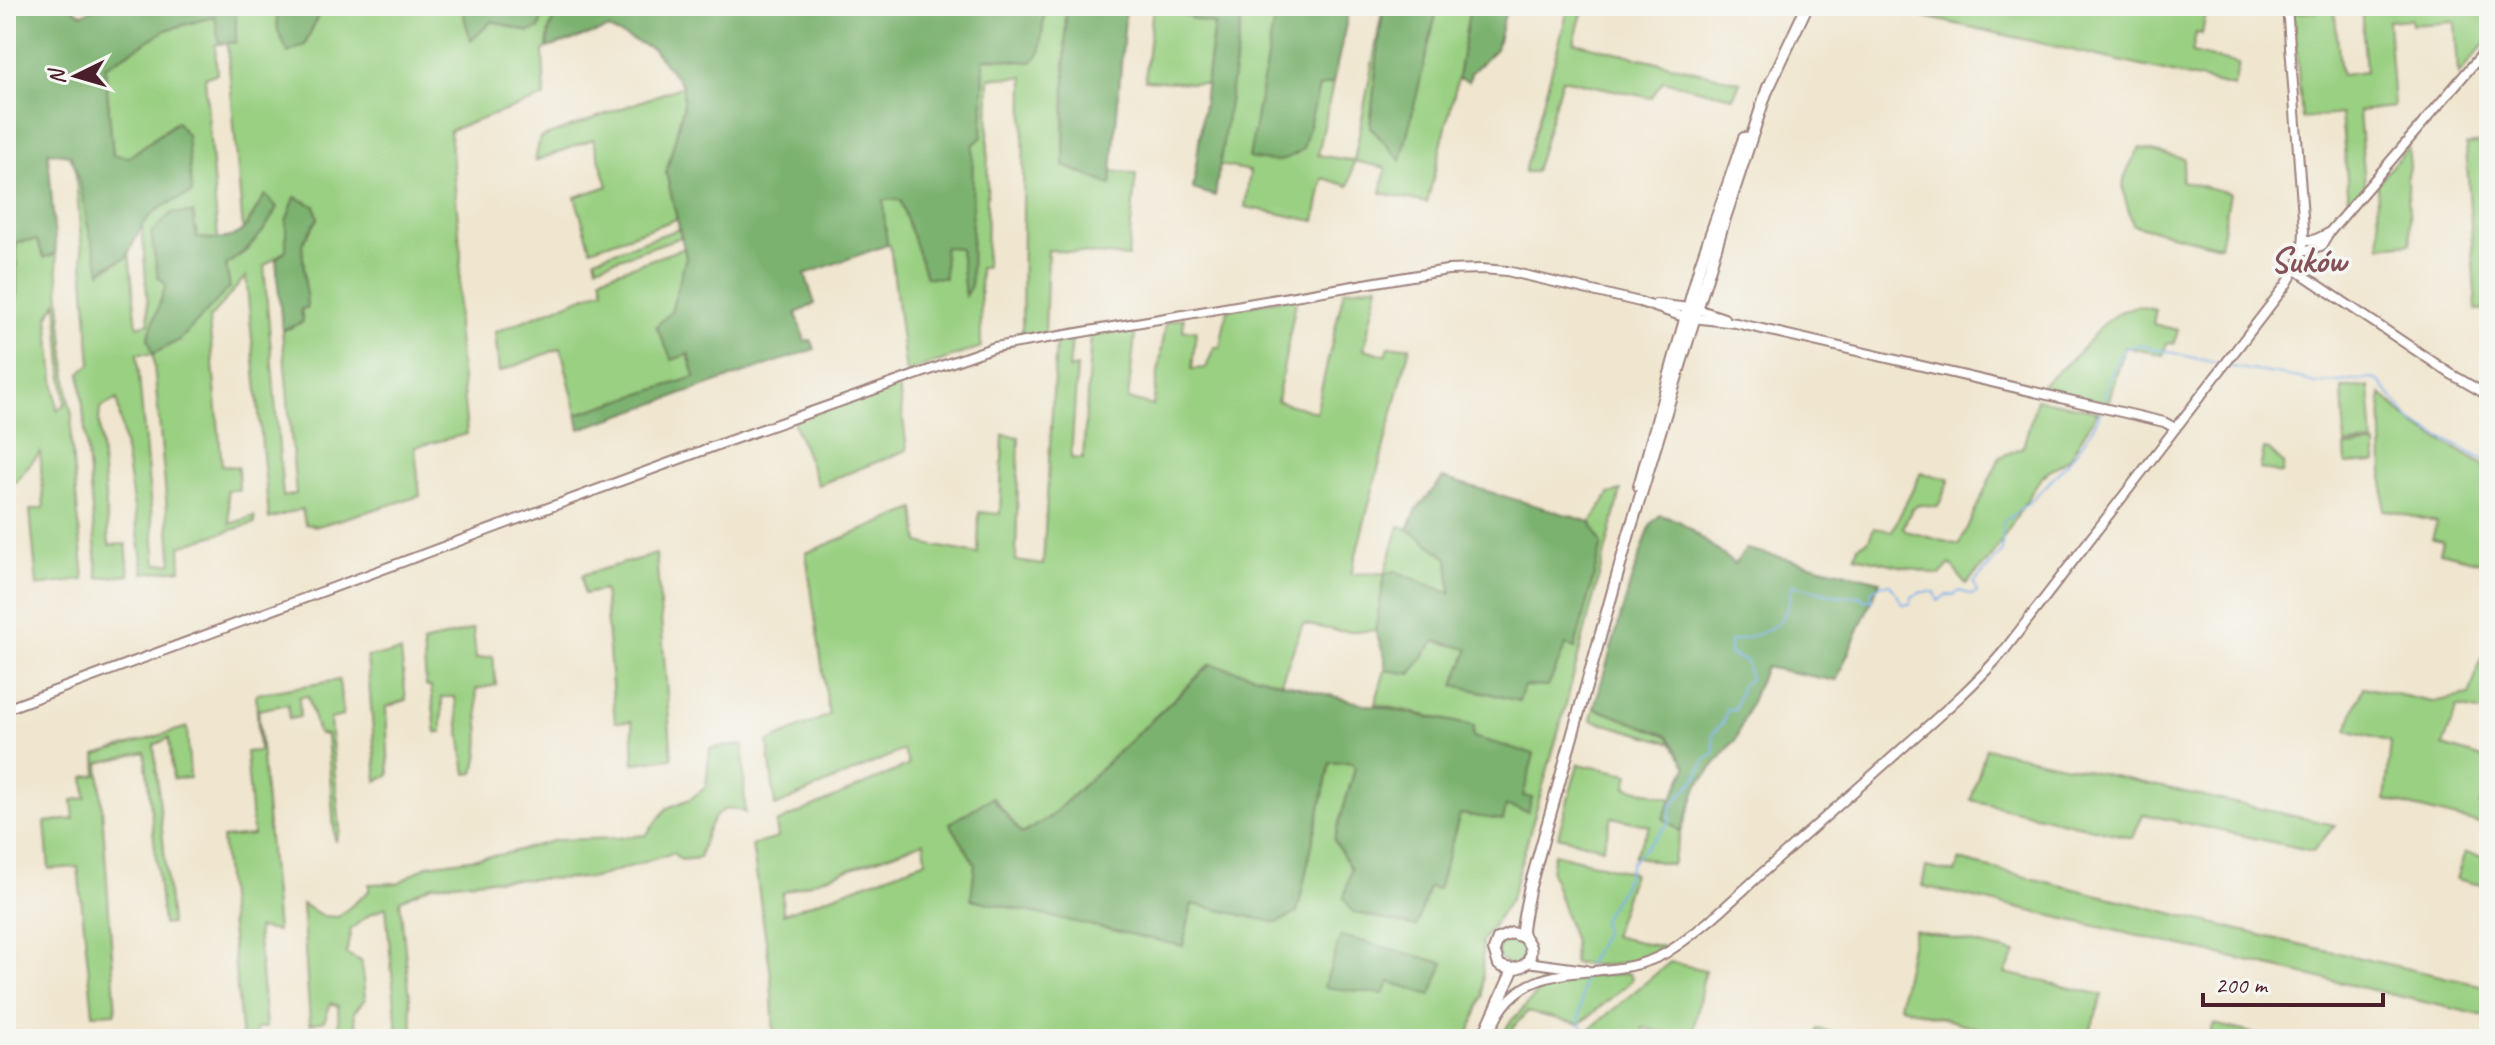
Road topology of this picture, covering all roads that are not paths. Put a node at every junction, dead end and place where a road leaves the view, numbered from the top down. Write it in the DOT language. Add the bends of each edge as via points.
graph roads {
  1 [pos="1807,6"];
  2 [pos="2287,6"];
  3 [pos="2489,46"];
  4 [pos="2328,234"];
  5 [pos="2304,240"];
  6 [pos="2303,251"];
  7 [pos="2296,270"];
  8 [pos="1690,313"];
  9 [pos="2489,396"];
  10 [pos="2175,428"];
  11 [pos="6,709"];
  12 [pos="1518,935"];
  13 [pos="1529,957"];
  14 [pos="1508,968"];
  15 [pos="1585,971"];
  16 [pos="1482,1039"];
  1 -- 8 [label="main road" via="1731,170"];
  2 -- 5 [label="street"];
  3 -- 4 [label="street"];
  4 -- 5 [label="street"];
  4 -- 6 [label="street" via="2321,246"];
  5 -- 6 [label="street"];
  6 -- 7 [label="street"];
  7 -- 9 [label="street"];
  7 -- 10 [label="street"];
  8 -- 10 [label="street"];
  8 -- 11 [label="street" via="1507,271 1457,269 995,347"];
  8 -- 12 [label="main road"];
  10 -- 15 [label="street" via="2006,648 1966,691 1695,931 1662,954 1627,968"];
  12 -- 13 [label="main road" via="1529,944"];
  12 -- 14 [label="main road" via="1501,937 1495,946 1495,958"];
  13 -- 14 [label="main road"];
  13 -- 15 [label="street"];
  14 -- 16 [label="main road"];
  15 -- 16 [label="street" via="1548,976 1521,989"];
}
